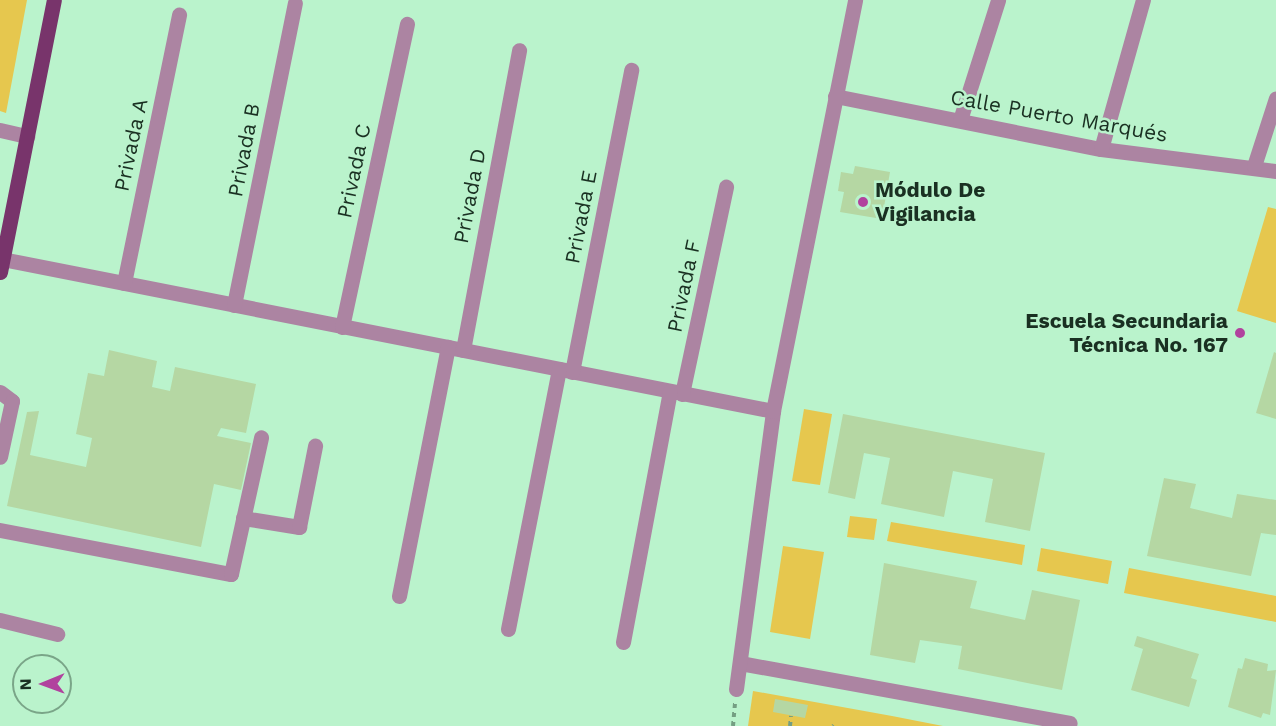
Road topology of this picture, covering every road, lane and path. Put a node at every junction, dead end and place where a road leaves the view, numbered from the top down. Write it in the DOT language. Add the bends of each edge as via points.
graph roads {
  1 [pos="54,0"];
  2 [pos="855,0"];
  3 [pos="998,0"];
  4 [pos="1143,0"];
  5 [pos="295,3"];
  6 [pos="179,15"];
  7 [pos="407,24"];
  8 [pos="519,50"];
  9 [pos="631,70"];
  10 [pos="835,96"];
  11 [pos="1276,98"];
  12 [pos="960,120"];
  13 [pos="0,130"];
  14 [pos="27,136"];
  15 [pos="1101,149"];
  16 [pos="1254,166"];
  17 [pos="1276,171"];
  18 [pos="726,187"];
  19 [pos="1,266"];
  20 [pos="124,283"];
  21 [pos="234,305"];
  22 [pos="342,327"];
  23 [pos="455,349"];
  24 [pos="565,370"];
  25 [pos="0,392"];
  26 [pos="676,392"];
  27 [pos="773,411"];
  28 [pos="261,437"];
  29 [pos="315,446"];
  30 [pos="0,457"];
  31 [pos="243,518"];
  32 [pos="0,530"];
  33 [pos="399,596"];
  34 [pos="0,620"];
  35 [pos="508,629"];
  36 [pos="57,634"];
  37 [pos="623,642"];
  38 [pos="740,663"];
  39 [pos="736,689"];
  40 [pos="791,716"];
  41 [pos="1070,723"];
  42 [pos="790,726"];
  1 -- 14 [label="main road"];
  2 -- 10 [label="street"];
  3 -- 12 [label="street"];
  4 -- 15 [label="street"];
  5 -- 21 [label="street, Privada B"];
  6 -- 20 [label="street, Privada A"];
  7 -- 22 [label="street, Privada C"];
  8 -- 23 [label="street, Privada D"];
  9 -- 24 [label="street, Privada E"];
  10 -- 12 [label="street, Calle Puerto Marqués"];
  10 -- 27 [label="street"];
  11 -- 16 [label="street"];
  12 -- 15 [label="street, Calle Puerto Marqués"];
  13 -- 14 [label="street"];
  14 -- 19 [label="main road"];
  15 -- 16 [label="street, Calle Puerto Marqués"];
  16 -- 17 [label="street, Calle Puerto Marqués"];
  18 -- 26 [label="street, Privada F"];
  19 -- 20 [label="street"];
  20 -- 21 [label="street"];
  21 -- 22 [label="street"];
  22 -- 23 [label="street"];
  23 -- 24 [label="street"];
  23 -- 33 [label="street, Privada D"];
  24 -- 26 [label="street"];
  24 -- 35 [label="street, Privada E"];
  25 -- 30 [label="street" via="12,401"];
  26 -- 27 [label="street"];
  26 -- 37 [label="street, Privada F"];
  27 -- 38 [label="street"];
  28 -- 31 [label="street"];
  29 -- 31 [label="street" via="299,527"];
  31 -- 32 [label="street" via="231,574"];
  34 -- 36 [label="street"];
  38 -- 39 [label="street"];
  38 -- 41 [label="street"];
  40 -- 42 [label="path"];
}
